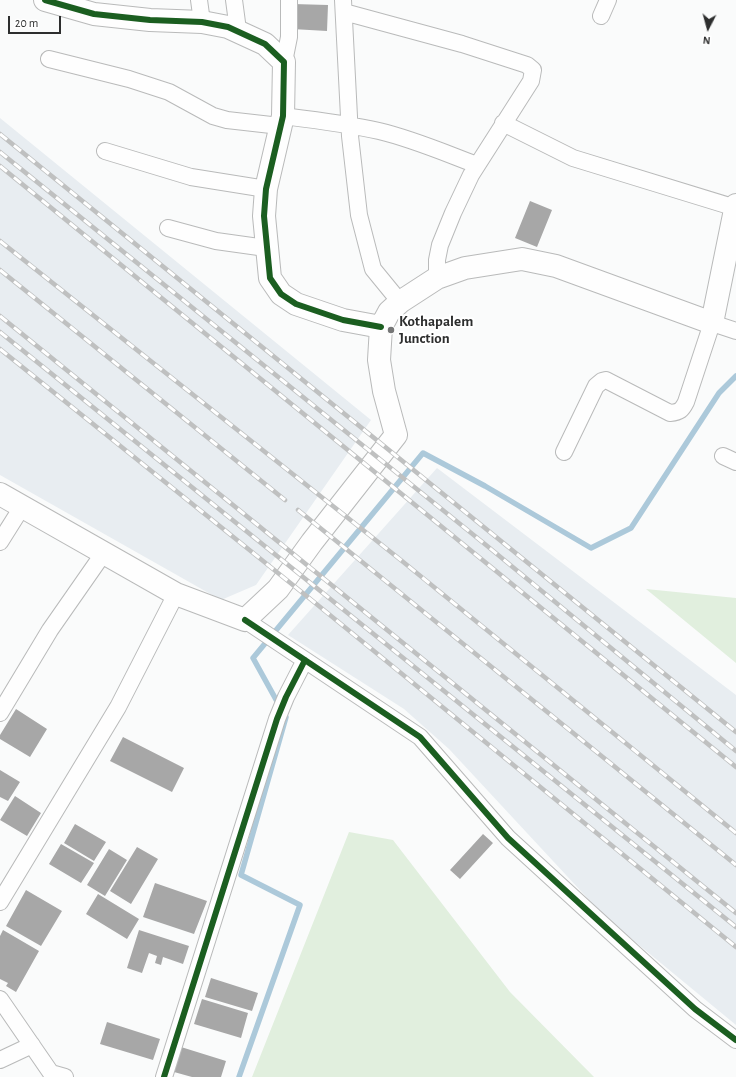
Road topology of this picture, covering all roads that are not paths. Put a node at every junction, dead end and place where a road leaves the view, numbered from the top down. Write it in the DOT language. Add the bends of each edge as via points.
graph roads {
  1 [pos="45,0"];
  2 [pos="199,0"];
  3 [pos="234,0"];
  4 [pos="289,0"];
  5 [pos="608,0"];
  6 [pos="343,6"];
  7 [pos="601,16"];
  8 [pos="202,22"];
  9 [pos="238,30"];
  10 [pos="49,59"];
  11 [pos="284,62"];
  12 [pos="282,121"];
  13 [pos="503,123"];
  14 [pos="349,125"];
  15 [pos="104,150"];
  16 [pos="477,165"];
  17 [pos="266,189"];
  18 [pos="736,206"];
  19 [pos="168,228"];
  20 [pos="266,248"];
  21 [pos="437,278"];
  22 [pos="400,302"];
  23 [pos="712,323"];
  24 [pos="381,327"];
  25 [pos="736,332"];
  26 [pos="564,452"];
  27 [pos="0,494"];
  28 [pos="22,506"];
  29 [pos="0,542"];
  30 [pos="103,554"];
  31 [pos="176,594"];
  32 [pos="245,620"];
  33 [pos="304,660"];
  34 [pos="0,713"];
  35 [pos="0,902"];
  36 [pos="0,999"];
  37 [pos="736,1040"];
  38 [pos="32,1045"];
  39 [pos="0,1060"];
  40 [pos="55,1076"];
  41 [pos="164,1077"];
  1 -- 8 [label="main road" via="94,14"];
  2 -- 8 [label="street"];
  3 -- 9 [label="street"];
  4 -- 11 [label="street" via="289,38"];
  5 -- 7 [label="street"];
  6 -- 13 [label="street" via="531,67 531,81"];
  6 -- 14 [label="street"];
  8 -- 9 [label="main road"];
  9 -- 11 [label="main road" via="265,44"];
  10 -- 12 [label="street" via="169,92 213,116 227,120"];
  11 -- 12 [label="main road"];
  12 -- 14 [label="street"];
  12 -- 17 [label="main road"];
  13 -- 16 [label="street"];
  13 -- 18 [label="street" via="573,158"];
  14 -- 16 [label="street" via="380,131"];
  14 -- 22 [label="street" via="359,216 373,269"];
  15 -- 17 [label="street" via="191,177"];
  16 -- 21 [label="street" via="452,214 440,245"];
  17 -- 20 [label="main road"];
  18 -- 23 [label="main road"];
  19 -- 20 [label="street" via="216,241"];
  20 -- 24 [label="main road" via="270,278 281,294 296,304 343,320"];
  21 -- 22 [label="main road"];
  21 -- 23 [label="main road" via="465,268 522,259 556,266"];
  22 -- 24 [label="main road" via="389,312"];
  23 -- 25 [label="street"];
  23 -- 26 [label="street" via="683,409 670,413 606,380 602,381 596,386"];
  24 -- 32 [label="main road" via="379,360 396,435 278,589"];
  27 -- 28 [label="main road"];
  28 -- 29 [label="street"];
  28 -- 30 [label="main road"];
  30 -- 31 [label="main road"];
  30 -- 34 [label="street" via="50,630"];
  31 -- 32 [label="main road"];
  31 -- 35 [label="street" via="118,707"];
  32 -- 33 [label="street"];
  33 -- 37 [label="street" via="420,737 508,838 695,1009"];
  33 -- 41 [label="street" via="277,719"];
  36 -- 38 [label="street"];
  38 -- 39 [label="street"];
  38 -- 40 [label="street"];
}
